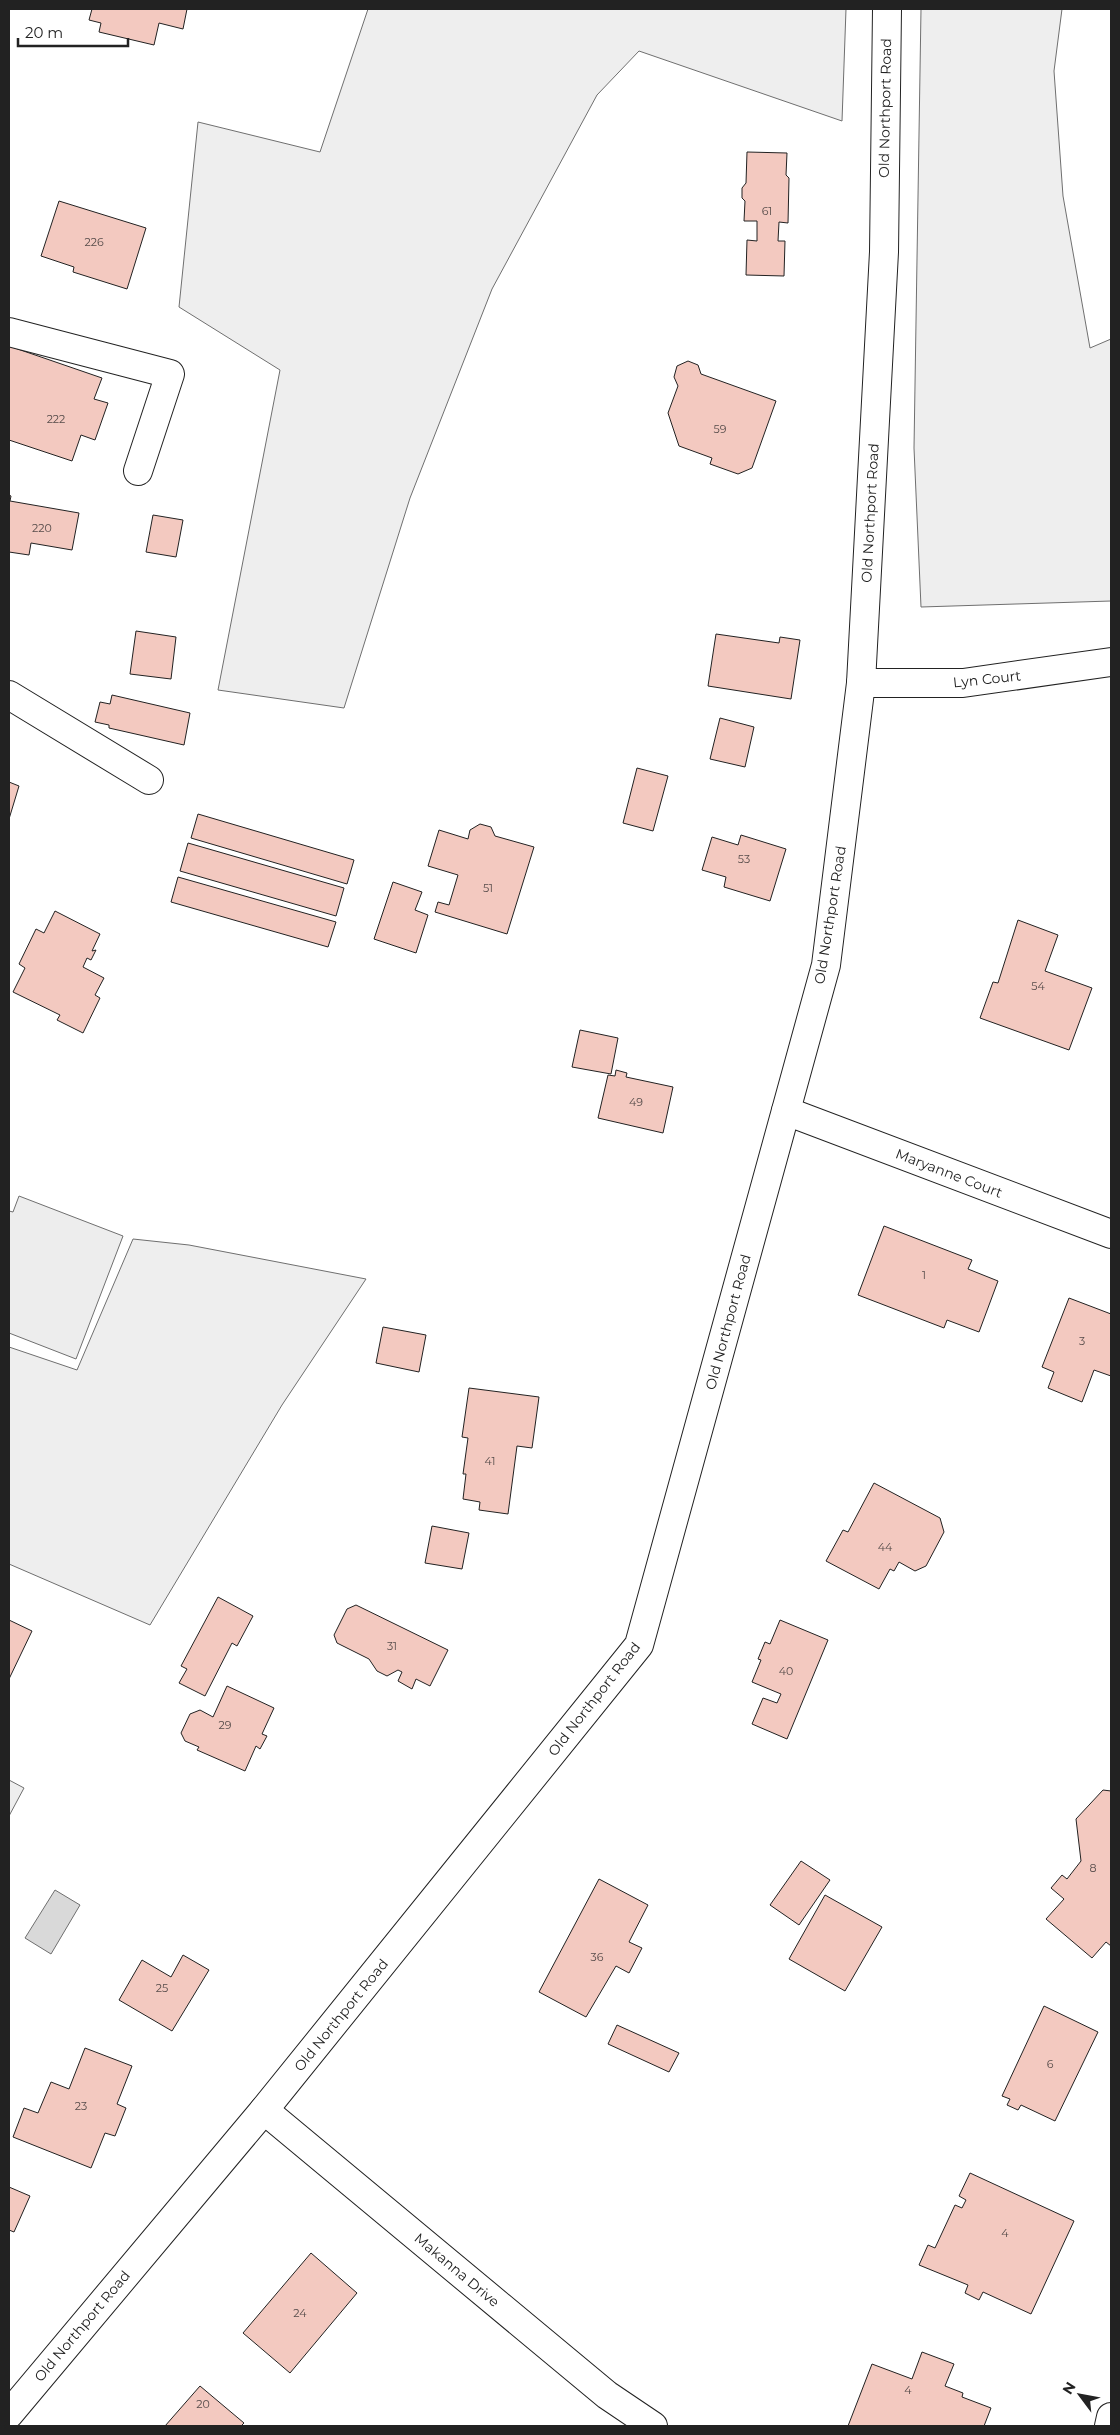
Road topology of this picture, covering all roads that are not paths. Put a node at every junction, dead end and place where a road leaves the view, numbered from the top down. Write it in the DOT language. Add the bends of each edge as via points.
graph roads {
  1 [pos="887,9"];
  2 [pos="9,332"];
  3 [pos="138,471"];
  4 [pos="1111,662"];
  5 [pos="862,683"];
  6 [pos="9,695"];
  7 [pos="150,780"];
  8 [pos="786,1111"];
  9 [pos="1111,1234"];
  10 [pos="264,2110"];
  11 [pos="9,2414"];
  12 [pos="1111,2417"];
  13 [pos="653,2426"];
  14 [pos="1108,2426"];
  1 -- 5 [label="street, Old Northport Road" via="884,252"];
  2 -- 3 [label="street" via="170,374"];
  4 -- 5 [label="street, Lyn Court" via="963,683"];
  5 -- 8 [label="street, Old Northport Road" via="826,965"];
  6 -- 7 [label="street"];
  8 -- 9 [label="street, Maryanne Court"];
  8 -- 10 [label="street, Old Northport Road" via="639,1644"];
  10 -- 11 [label="street, Old Northport Road"];
  10 -- 13 [label="street, Makanna Drive" via="607,2395"];
  12 -- 14 [label="street"];
}
